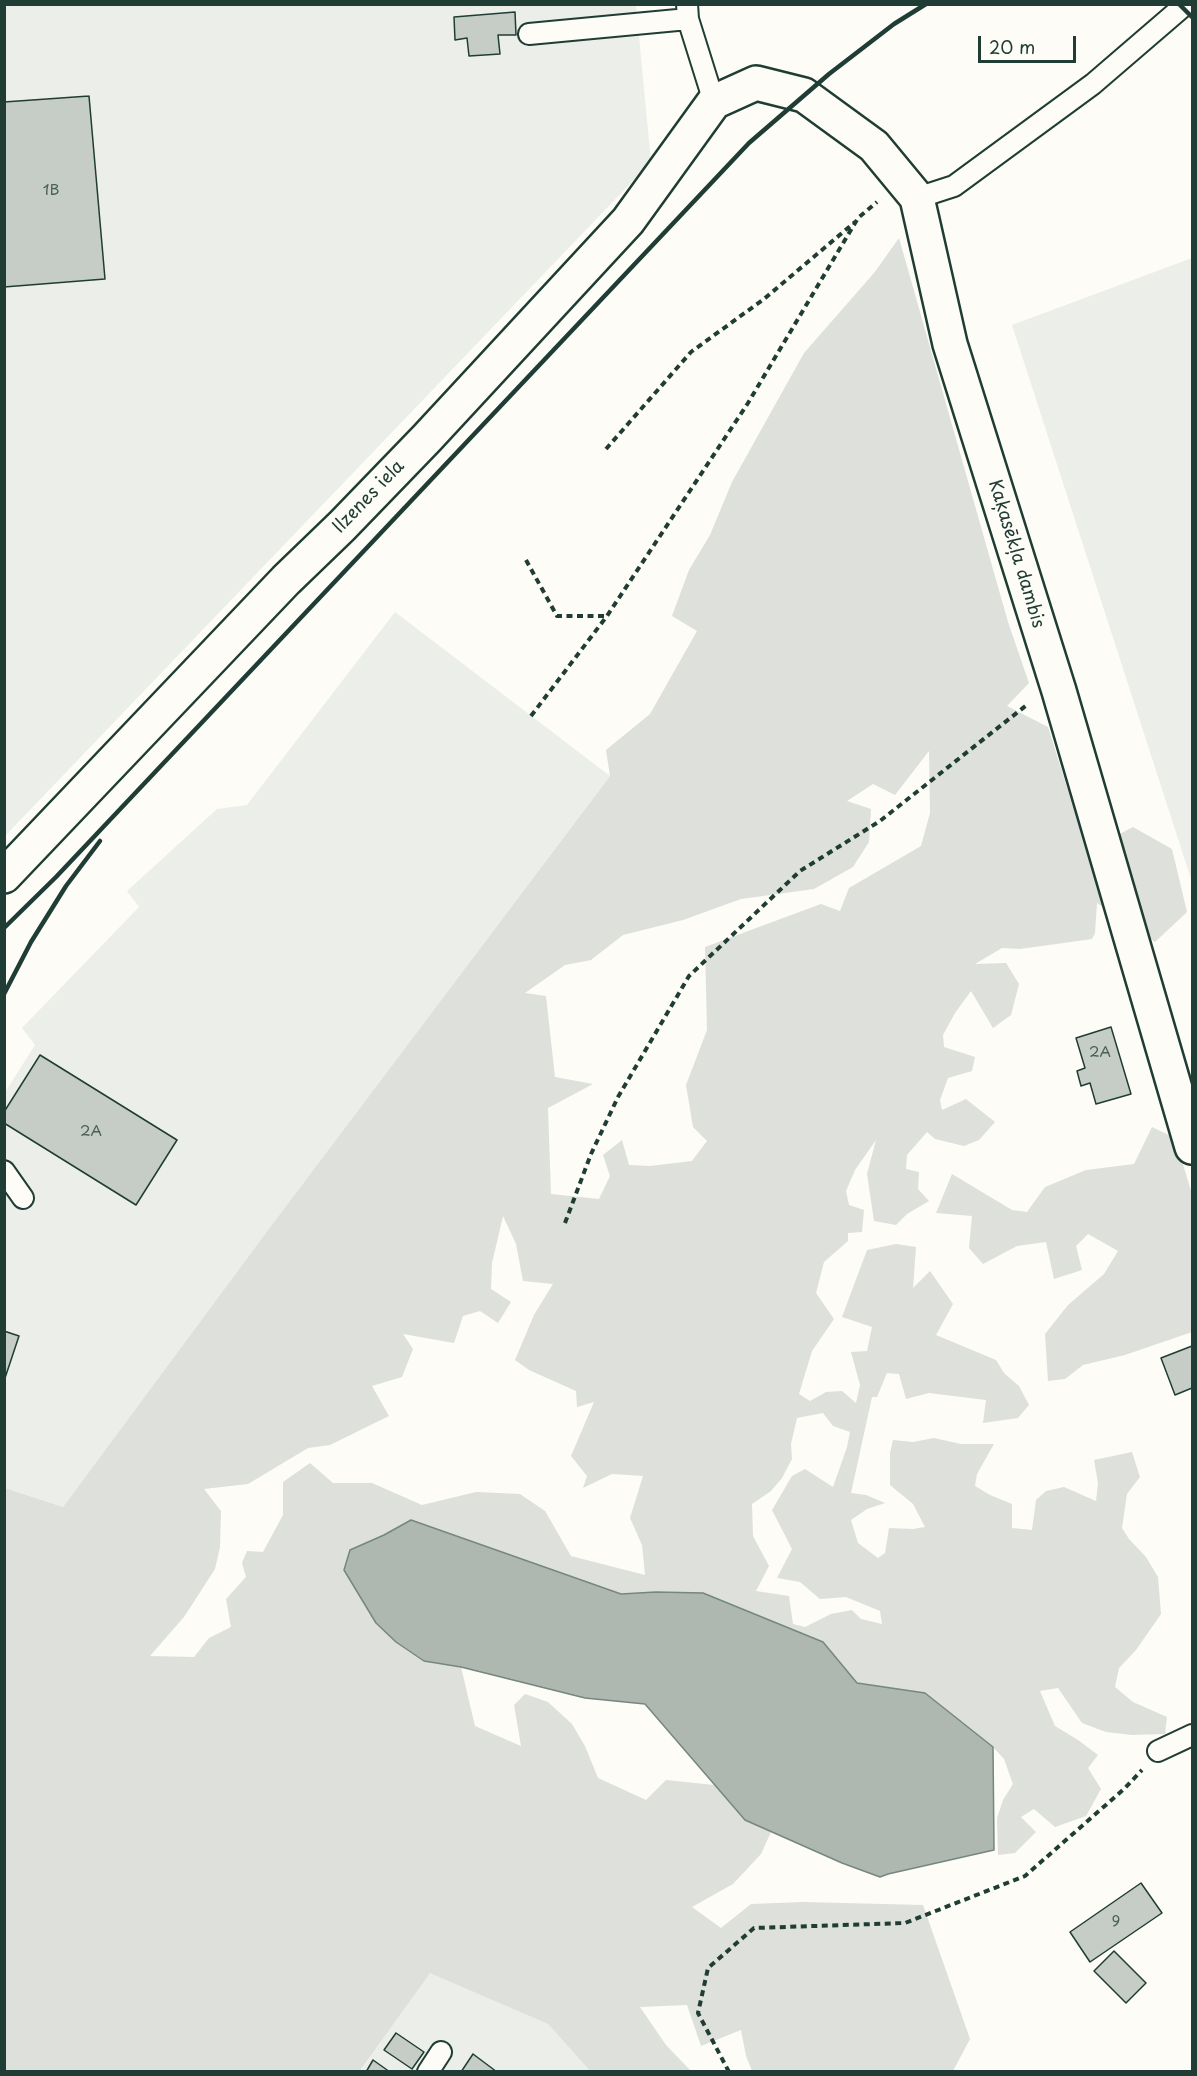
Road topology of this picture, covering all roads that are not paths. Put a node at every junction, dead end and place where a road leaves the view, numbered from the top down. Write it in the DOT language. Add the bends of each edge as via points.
graph roads {
  1 [pos="1186,4"];
  2 [pos="688,12"];
  3 [pos="529,34"];
  4 [pos="714,102"];
  5 [pos="909,189"];
  6 [pos="4,876"];
  7 [pos="1192,1147"];
  8 [pos="4,1171"];
  9 [pos="23,1198"];
  10 [pos="1192,1735"];
  11 [pos="1158,1751"];
  12 [pos="441,2052"];
  13 [pos="428,2072"];
  1 -- 5 [label="lane" via="1094,84 954,186"];
  2 -- 3 [label="lane"];
  2 -- 4 [label="lane"];
  4 -- 5 [label="street, Kaķasēkļa dambis" via="756,83 804,95 874,146"];
  4 -- 6 [label="street, Ilzenes iela" via="628,221 427,438"];
  5 -- 7 [label="street, Kaķasēkļa dambis" via="950,344 1059,691"];
  8 -- 9 [label="lane"];
  10 -- 11 [label="lane"];
  12 -- 13 [label="lane"];
}
